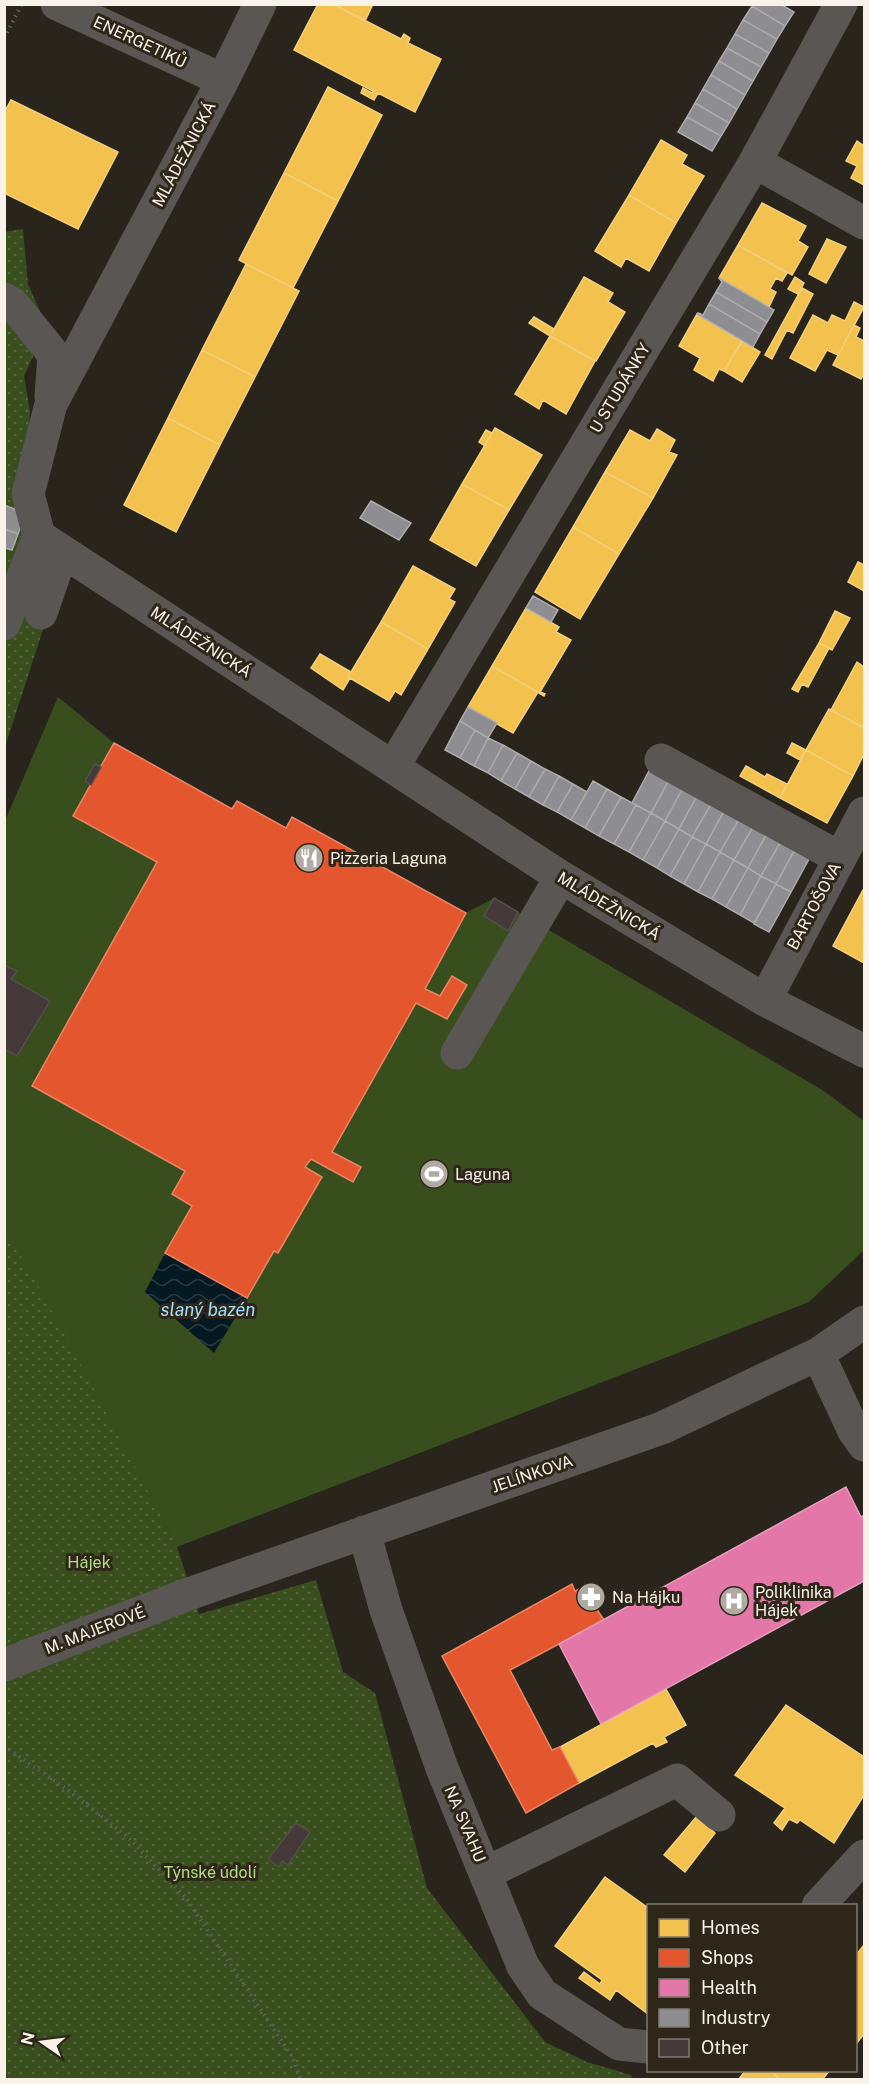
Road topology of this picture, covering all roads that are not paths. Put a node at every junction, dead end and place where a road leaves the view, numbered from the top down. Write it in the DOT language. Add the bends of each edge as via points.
graph roads {
  1 [pos="57,4"];
  2 [pos="260,4"];
  3 [pos="841,4"];
  4 [pos="223,80"];
  5 [pos="755,162"];
  6 [pos="864,223"];
  7 [pos="4,299"];
  8 [pos="51,404"];
  9 [pos="51,544"];
  10 [pos="41,613"];
  11 [pos="4,624"];
  12 [pos="662,760"];
  13 [pos="393,767"];
  14 [pos="864,813"];
  15 [pos="840,858"];
  16 [pos="561,877"];
  17 [pos="765,1000"];
  18 [pos="864,1051"];
  19 [pos="458,1053"];
  20 [pos="864,1322"];
  21 [pos="818,1354"];
  22 [pos="854,1438"];
  23 [pos="364,1532"];
  24 [pos="186,1595"];
  25 [pos="4,1665"];
  26 [pos="719,1815"];
  27 [pos="864,1856"];
  28 [pos="486,1873"];
  29 [pos="819,1904"];
  30 [pos="647,2047"];
  1 -- 4 [label="street, ENERGETIKŮ"];
  2 -- 4 [label="street, MLÁDEŽNICKÁ"];
  3 -- 5 [label="street, U STUDÁNKY"];
  4 -- 8 [label="street, MLÁDEŽNICKÁ"];
  5 -- 6 [label="street"];
  5 -- 13 [label="street, U STUDÁNKY"];
  7 -- 8 [label="street" via="13,304 54,355"];
  8 -- 9 [label="street, MLÁDEŽNICKÁ" via="28,494"];
  9 -- 10 [label="street"];
  9 -- 11 [label="street"];
  9 -- 13 [label="street, MLÁDEŽNICKÁ"];
  12 -- 15 [label="street"];
  13 -- 16 [label="street, MLÁDEŽNICKÁ"];
  14 -- 15 [label="street, BARTOŠOVA"];
  15 -- 17 [label="street, BARTOŠOVA"];
  16 -- 17 [label="street, MLÁDEŽNICKÁ"];
  16 -- 19 [label="street"];
  17 -- 18 [label="street, MLÁDEŽNICKÁ"];
  20 -- 21 [label="street, JELÍNKOVA"];
  21 -- 22 [label="street"];
  21 -- 23 [label="street, JELÍNKOVA" via="662,1428"];
  23 -- 24 [label="street, JELÍNKOVA"];
  23 -- 28 [label="street, NA SVAHU" via="386,1610 438,1756"];
  24 -- 25 [label="street, M. MAJEROVÉ"];
  26 -- 28 [label="street" via="677,1780"];
  27 -- 29 [label="street"];
  28 -- 30 [label="street, NA SVAHU" via="523,1966 542,1994 619,2044"];
}
